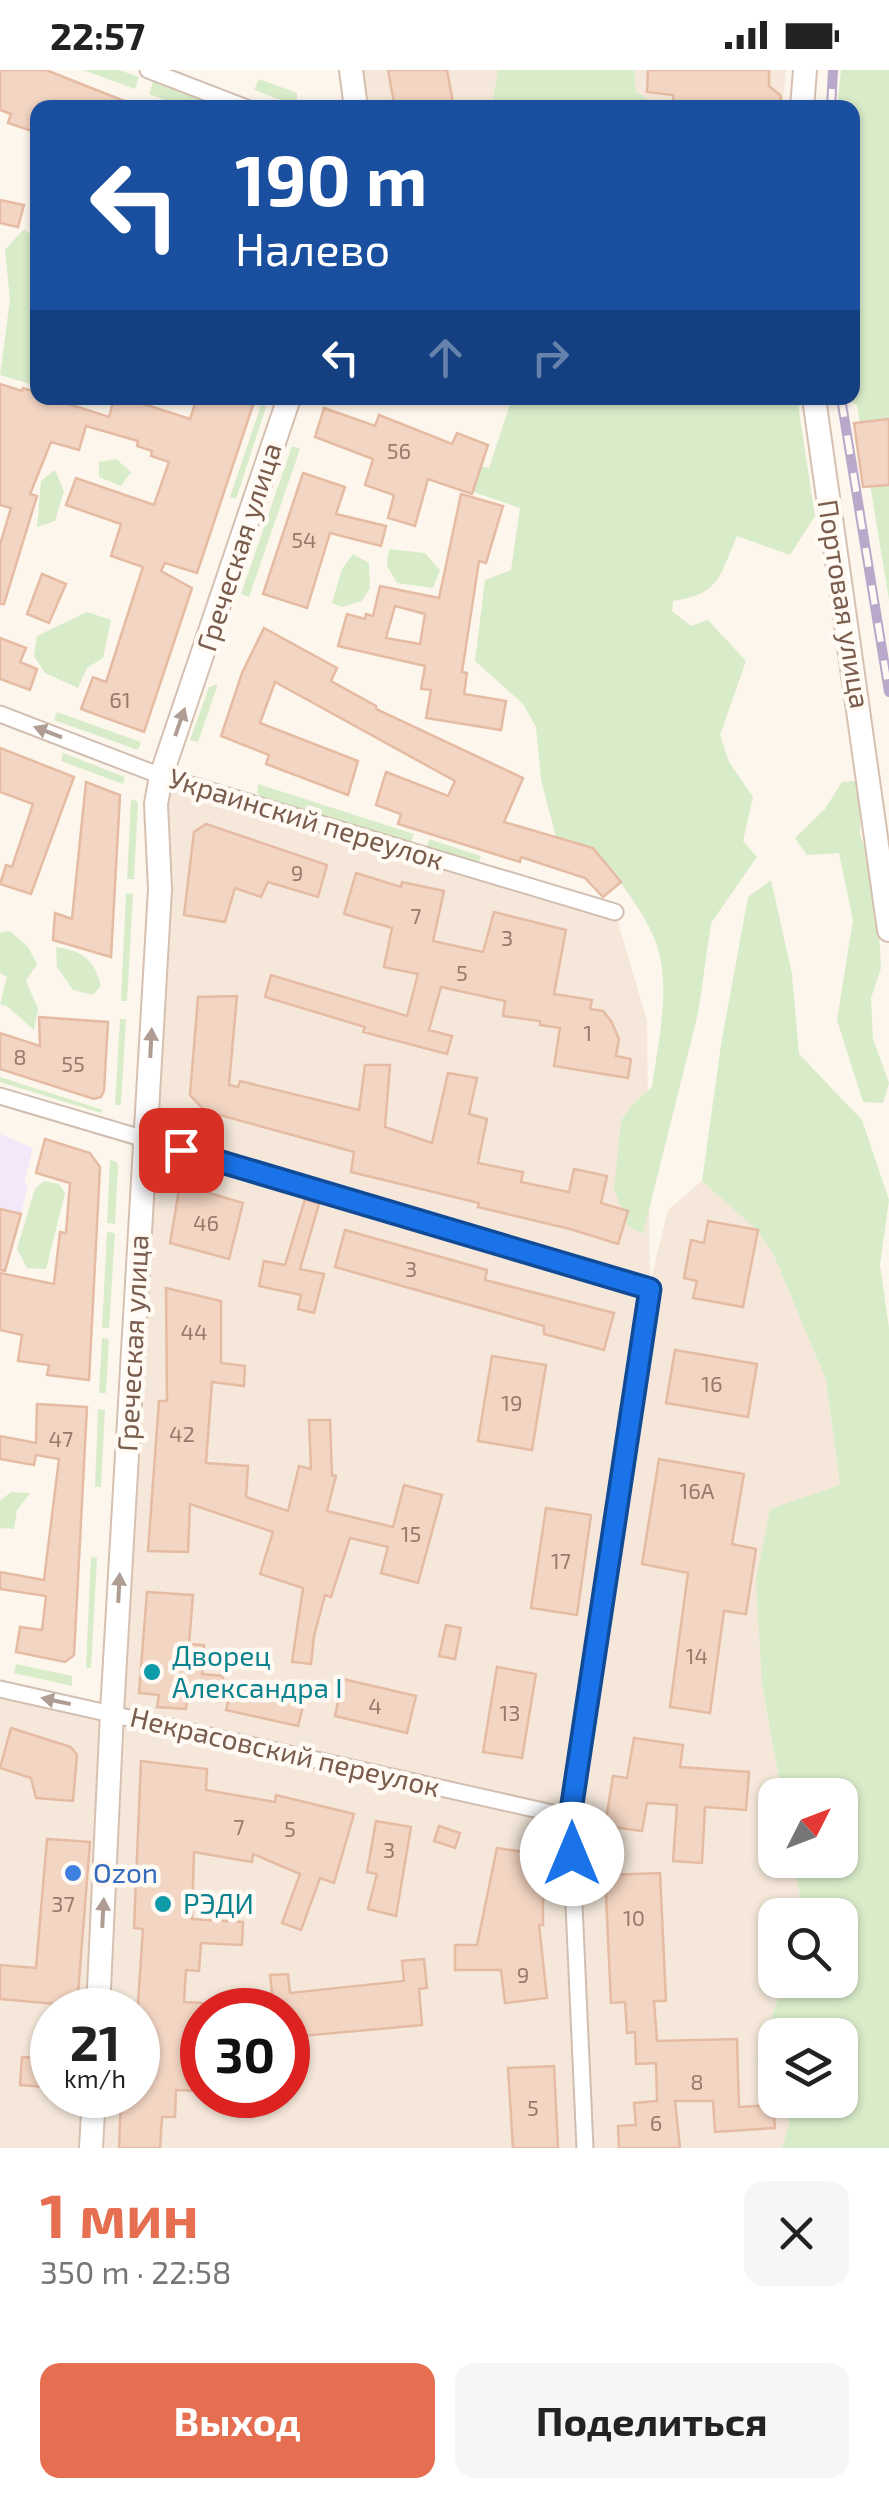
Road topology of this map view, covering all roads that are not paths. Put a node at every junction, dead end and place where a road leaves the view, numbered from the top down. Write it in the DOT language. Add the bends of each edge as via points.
graph roads {
  1 [pos="148,70"];
  2 [pos="351,70"];
  3 [pos="805,70"];
  4 [pos="225,100"];
  5 [pos="355,100"];
  6 [pos="803,100"];
  7 [pos="287,405"];
  8 [pos="815,405"];
  9 [pos="0,714"];
  10 [pos="161,776"];
  11 [pos="615,912"];
  12 [pos="889,930"];
  13 [pos="0,1096"];
  14 [pos="145,1140"];
  15 [pos="0,1689"];
  16 [pos="112,1712"];
  17 [pos="570,1817"];
  18 [pos="99,1988"];
  19 [pos="93,2118"];
  20 [pos="91,2148"];
  21 [pos="585,2148"];
  1 -- 4 [label="street"];
  2 -- 5 [label="main road"];
  3 -- 6 [label="main road"];
  10 -- 7 [label="main road, Греческая улица, one-way"];
  8 -- 12 [label="main road, Портовая улица"];
  10 -- 9 [label="street, Украинский переулок, one-way"];
  10 -- 11 [label="street, Украинский переулок"];
  14 -- 10 [label="main road, Греческая улица, one-way"];
  13 -- 14 [label="street"];
  16 -- 14 [label="main road, Греческая улица, one-way"];
  14 -- 17 [label="street" via="650,1289"];
  16 -- 15 [label="street, Некрасовский переулок, one-way"];
  16 -- 17 [label="street, Некрасовский переулок"];
  18 -- 16 [label="main road, Греческая улица, one-way"];
  17 -- 21 [label="street"];
  19 -- 20 [label="main road"];
}
